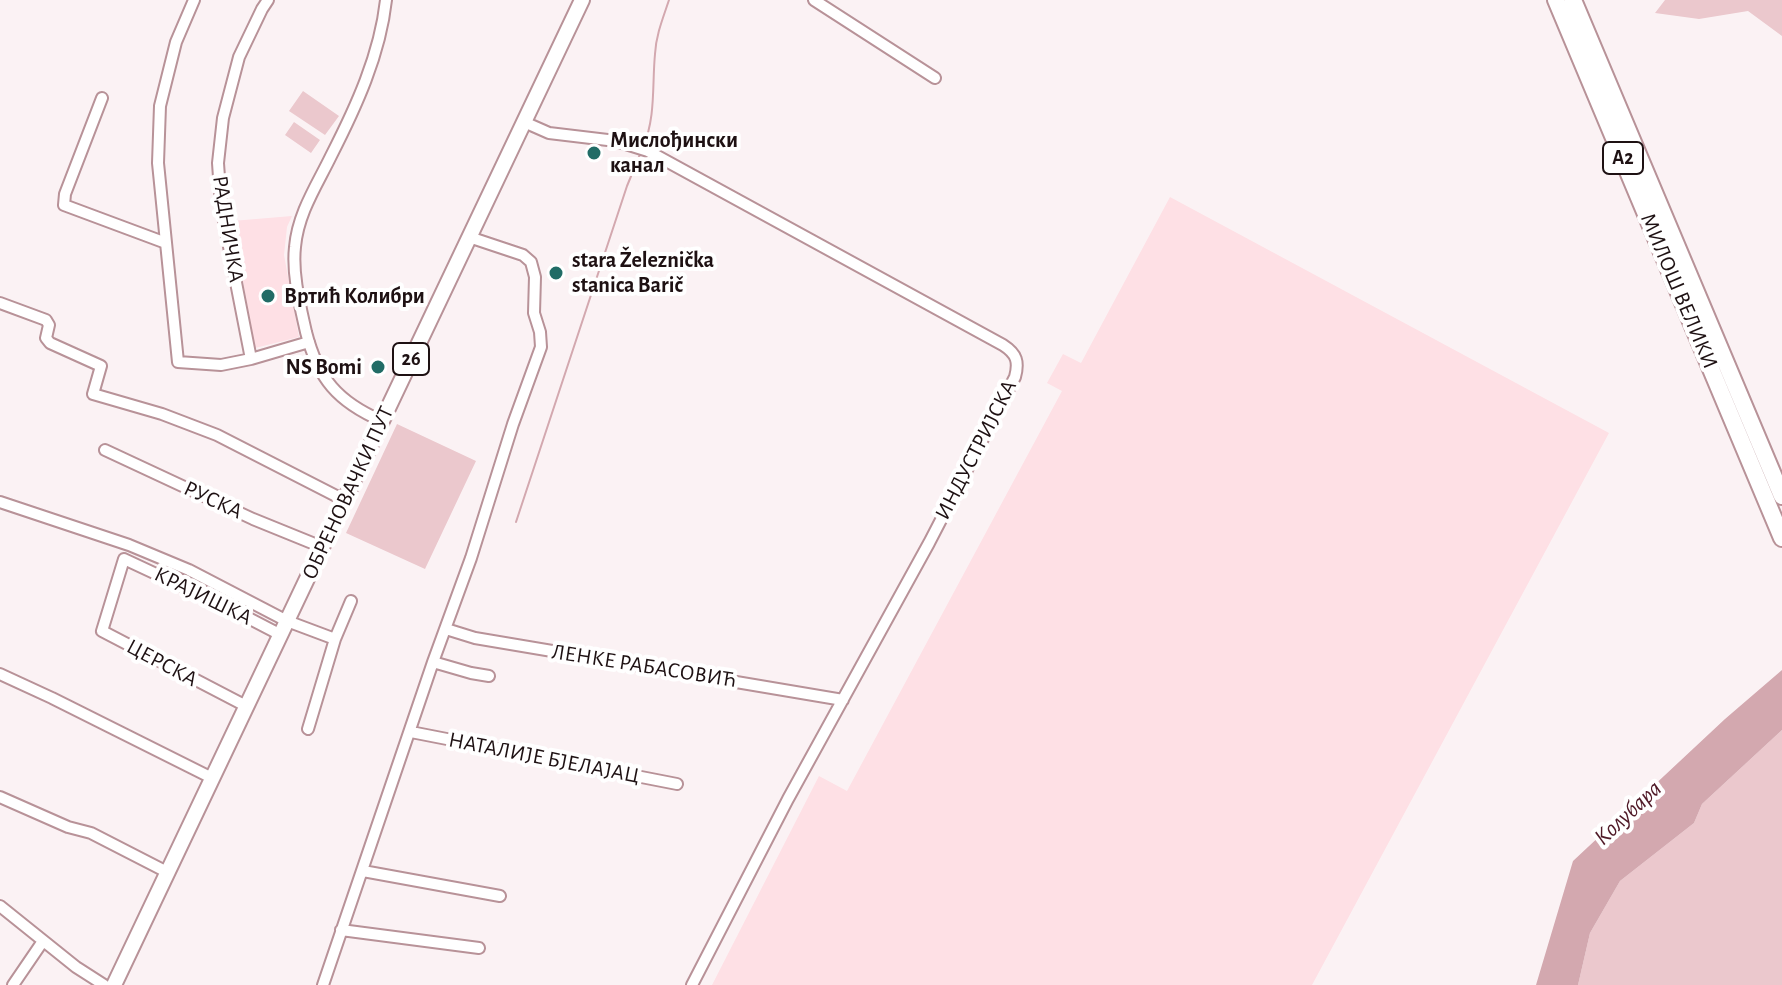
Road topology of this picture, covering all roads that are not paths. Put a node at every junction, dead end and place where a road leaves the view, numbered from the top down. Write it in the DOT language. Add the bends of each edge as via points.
graph roads {
  1 [pos="194,0"];
  2 [pos="268,0"];
  3 [pos="386,0"];
  4 [pos="582,0"];
  5 [pos="814,0"];
  6 [pos="1556,0"];
  7 [pos="1573,0"];
  8 [pos="935,78"];
  9 [pos="102,98"];
  10 [pos="524,122"];
  11 [pos="469,237"];
  12 [pos="166,243"];
  13 [pos="0,303"];
  14 [pos="1697,314"];
  15 [pos="309,342"];
  16 [pos="251,359"];
  17 [pos="382,421"];
  18 [pos="105,450"];
  19 [pos="1782,496"];
  20 [pos="344,500"];
  21 [pos="0,502"];
  22 [pos="1782,538"];
  23 [pos="322,547"];
  24 [pos="124,559"];
  25 [pos="351,601"];
  26 [pos="284,628"];
  27 [pos="446,629"];
  28 [pos="335,639"];
  29 [pos="433,662"];
  30 [pos="0,674"];
  31 [pos="489,676"];
  32 [pos="843,700"];
  33 [pos="246,706"];
  34 [pos="308,729"];
  35 [pos="411,732"];
  36 [pos="212,778"];
  37 [pos="677,784"];
  38 [pos="0,797"];
  39 [pos="363,871"];
  40 [pos="167,872"];
  41 [pos="500,896"];
  42 [pos="1,907"];
  43 [pos="341,930"];
  44 [pos="43,941"];
  45 [pos="479,948"];
  46 [pos="13,985"];
  47 [pos="104,985"];
  48 [pos="114,985"];
  49 [pos="323,985"];
  50 [pos="692,985"];
  1 -- 12 [label="street" via="176,42 160,106 158,163"];
  2 -- 16 [label="street, РАДНИЧКА" via="239,57 218,163 221,206"];
  3 -- 15 [label="street" via="363,85 297,237 297,282"];
  4 -- 10 [label="main road, ОБРЕНОВАЧКИ ПУТ / 26"];
  5 -- 8 [label="street"];
  6 -- 14 [label="highway, МИЛОШ ВЕЛИКИ / A2"];
  7 -- 14 [label="highway, МИЛОШ ВЕЛИКИ / A2"];
  9 -- 12 [label="street" via="64,205"];
  10 -- 11 [label="main road, ОБРЕНОВАЧКИ ПУТ / 26"];
  10 -- 32 [label="street, ИНДУСТРИЈСКА" via="557,135 642,149 1003,345 1017,358 1015,377"];
  11 -- 17 [label="main road, ОБРЕНОВАЧКИ ПУТ / 26"];
  11 -- 27 [label="street" via="531,262 541,347"];
  12 -- 16 [label="street" via="178,362 221,365"];
  13 -- 20 [label="street" via="46,320 50,343 101,366 93,394 217,435"];
  14 -- 19 [label="highway, МИЛОШ ВЕЛИКИ / A2"];
  14 -- 22 [label="highway, МИЛОШ ВЕЛИКИ / A2"];
  15 -- 16 [label="street"];
  15 -- 17 [label="street" via="330,386 353,407"];
  17 -- 20 [label="main road, ОБРЕНОВАЧКИ ПУТ / 26"];
  18 -- 23 [label="street, РУСКА"];
  20 -- 23 [label="main road, ОБРЕНОВАЧКИ ПУТ / 26"];
  21 -- 26 [label="street" via="189,570"];
  23 -- 26 [label="main road, ОБРЕНОВАЧКИ ПУТ / 26"];
  24 -- 26 [label="street, КРАЈИШКА"];
  24 -- 33 [label="street, ЦЕРСКА" via="102,631"];
  25 -- 28 [label="street"];
  26 -- 28 [label="street"];
  26 -- 33 [label="main road, ОБРЕНОВАЧКИ ПУТ / 26"];
  27 -- 29 [label="street"];
  27 -- 32 [label="street, ЛЕНКЕ РАБАСОВИЋ"];
  28 -- 34 [label="street"];
  29 -- 31 [label="street"];
  29 -- 35 [label="street"];
  30 -- 36 [label="street"];
  32 -- 50 [label="street, ИНДУСТРИЈСКА"];
  33 -- 36 [label="main road, ОБРЕНОВАЧКИ ПУТ / 26"];
  35 -- 37 [label="street, НАТАЛИЈЕ БЈЕЛАЈАЦ"];
  35 -- 39 [label="street"];
  36 -- 40 [label="main road, ОБРЕНОВАЧКИ ПУТ / 26"];
  38 -- 40 [label="street" via="91,833"];
  39 -- 41 [label="street"];
  39 -- 43 [label="street"];
  40 -- 48 [label="main road, ОБРЕНОВАЧКИ ПУТ / 26"];
  42 -- 44 [label="street"];
  43 -- 45 [label="street"];
  43 -- 49 [label="street"];
  44 -- 46 [label="street"];
  44 -- 47 [label="street"];
}
